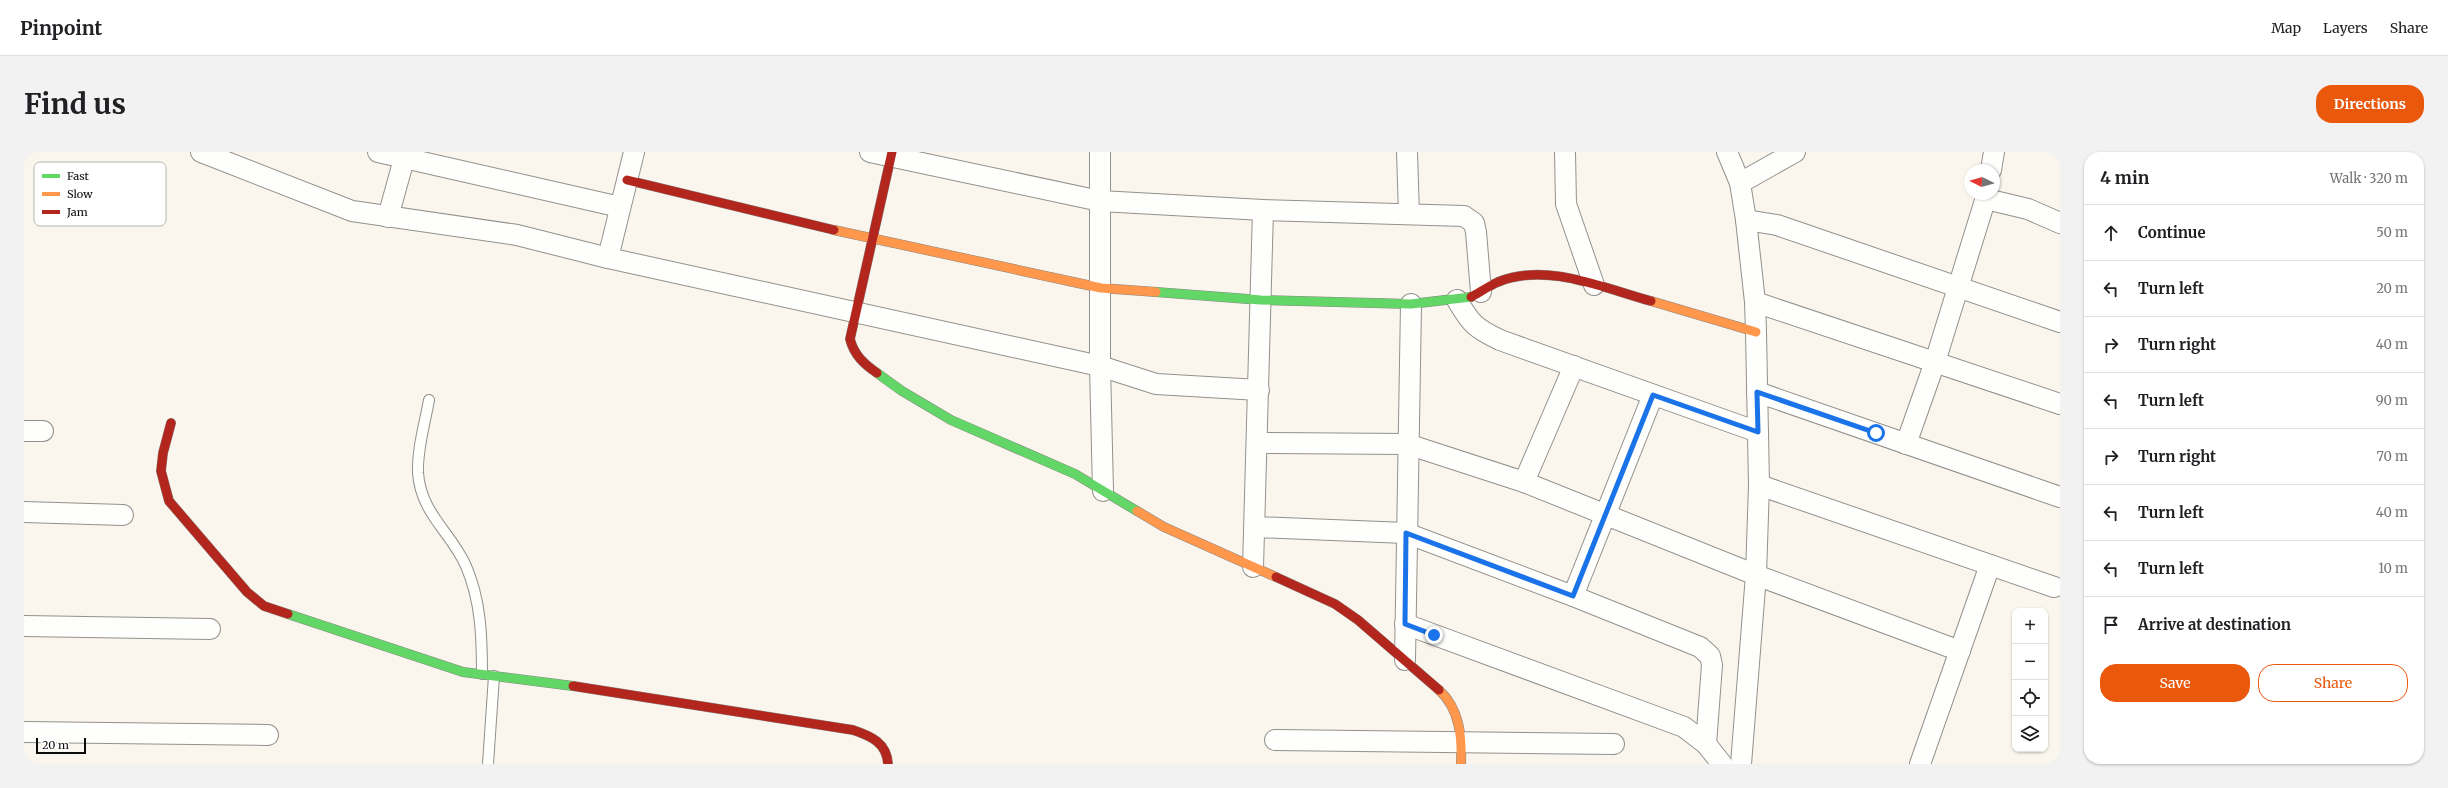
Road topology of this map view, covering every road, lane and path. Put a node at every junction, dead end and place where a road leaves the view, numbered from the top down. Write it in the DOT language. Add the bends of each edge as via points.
graph roads {
  1 [pos="201,152"];
  2 [pos="378,152"];
  3 [pos="634,152"];
  4 [pos="870,152"];
  5 [pos="1100,152"];
  6 [pos="1407,152"];
  7 [pos="1565,152"];
  8 [pos="1727,152"];
  9 [pos="1795,152"];
  10 [pos="1994,152"];
  11 [pos="891,154"];
  12 [pos="404,159"];
  13 [pos="1992,164"];
  14 [pos="627,180"];
  15 [pos="1740,184"];
  16 [pos="1985,200"];
  17 [pos="1996,200"];
  18 [pos="1100,201"];
  19 [pos="620,207"];
  20 [pos="1263,210"];
  21 [pos="1409,214"];
  22 [pos="388,217"];
  23 [pos="1746,220"];
  24 [pos="2060,224"];
  25 [pos="872,239"];
  26 [pos="608,258"];
  27 [pos="1594,285"];
  28 [pos="1101,288"];
  29 [pos="1958,288"];
  30 [pos="1481,292"];
  31 [pos="1261,300"];
  32 [pos="1457,300"];
  33 [pos="1755,302"];
  34 [pos="1411,304"];
  35 [pos="855,312"];
  36 [pos="2060,322"];
  37 [pos="1756,332"];
  38 [pos="1935,362"];
  39 [pos="1100,366"];
  40 [pos="1574,366"];
  41 [pos="1259,390"];
  42 [pos="1757,392"];
  43 [pos="1653,395"];
  44 [pos="429,400"];
  45 [pos="2060,404"];
  46 [pos="171,422"];
  47 [pos="1758,432"];
  48 [pos="1258,443"];
  49 [pos="1407,444"];
  50 [pos="1906,444"];
  51 [pos="1524,482"];
  52 [pos="1759,485"];
  53 [pos="1103,491"];
  54 [pos="2060,497"];
  55 [pos="24,512"];
  56 [pos="123,515"];
  57 [pos="1606,515"];
  58 [pos="1255,527"];
  59 [pos="1406,533"];
  60 [pos="1990,565"];
  61 [pos="1253,567"];
  62 [pos="1756,575"];
  63 [pos="2054,587"];
  64 [pos="1573,596"];
  65 [pos="1405,624"];
  66 [pos="24,626"];
  67 [pos="210,629"];
  68 [pos="1960,651"];
  69 [pos="1405,660"];
  70 [pos="482,674"];
  71 [pos="494,676"];
  72 [pos="24,732"];
  73 [pos="268,735"];
  74 [pos="1275,740"];
  75 [pos="1461,742"];
  76 [pos="1614,744"];
  77 [pos="1706,744"];
  78 [pos="488,764"];
  79 [pos="888,764"];
  80 [pos="1461,764"];
  81 [pos="1722,764"];
  82 [pos="1741,764"];
  83 [pos="1920,764"];
  1 -- 22 [label="street" via="352,211"];
  2 -- 12 [label="street"];
  3 -- 14 [label="street"];
  4 -- 11 [label="street"];
  5 -- 18 [label="street"];
  6 -- 21 [label="street"];
  7 -- 27 [label="street" via="1566,204"];
  8 -- 15 [label="street"];
  9 -- 15 [label="street"];
  10 -- 13 [label="street"];
  11 -- 18 [label="street"];
  11 -- 25 [label="street"];
  12 -- 19 [label="street"];
  12 -- 22 [label="street"];
  14 -- 19 [label="street"];
  14 -- 25 [label="street"];
  15 -- 23 [label="street"];
  16 -- 29 [label="street"];
  17 -- 24 [label="street" via="2028,209"];
  18 -- 20 [label="street"];
  18 -- 28 [label="street"];
  19 -- 26 [label="street"];
  20 -- 21 [label="street"];
  20 -- 31 [label="street"];
  21 -- 30 [label="street" via="1464,216 1474,222"];
  22 -- 26 [label="street" via="517,235"];
  23 -- 29 [label="street" via="1777,225"];
  23 -- 33 [label="street"];
  25 -- 28 [label="street"];
  25 -- 35 [label="street"];
  26 -- 35 [label="street"];
  27 -- 30 [label="street" via="1550,275 1530,274 1498,282"];
  27 -- 37 [label="street"];
  28 -- 31 [label="street"];
  28 -- 39 [label="street"];
  29 -- 36 [label="street"];
  29 -- 38 [label="street"];
  30 -- 32 [label="street"];
  31 -- 34 [label="street"];
  31 -- 41 [label="street"];
  32 -- 34 [label="street"];
  32 -- 40 [label="street" via="1470,322 1481,331"];
  33 -- 37 [label="street"];
  33 -- 38 [label="street"];
  34 -- 49 [label="street"];
  35 -- 39 [label="street"];
  35 -- 53 [label="street" via="850,339 852,348 863,363 902,391 951,420 1074,474"];
  37 -- 42 [label="street"];
  38 -- 45 [label="street"];
  38 -- 50 [label="street"];
  39 -- 41 [label="street" via="1156,384"];
  39 -- 53 [label="street"];
  40 -- 43 [label="street"];
  40 -- 51 [label="street"];
  41 -- 48 [label="street"];
  42 -- 47 [label="street"];
  42 -- 50 [label="street"];
  43 -- 47 [label="street"];
  43 -- 57 [label="street"];
  44 -- 70 [label="lane" via="418,459 418,474 429,510 463,561 476,597 482,626"];
  46 -- 70 [label="street" via="159,473 162,488 169,501 247,592 264,606 428,662 463,672"];
  47 -- 52 [label="street"];
  48 -- 49 [label="street"];
  48 -- 58 [label="street"];
  49 -- 51 [label="street"];
  49 -- 59 [label="street"];
  50 -- 54 [label="street"];
  51 -- 57 [label="street"];
  52 -- 60 [label="street"];
  52 -- 62 [label="street"];
  53 -- 61 [label="street" via="1164,527"];
  55 -- 56 [label="street"];
  57 -- 62 [label="street"];
  57 -- 64 [label="street"];
  58 -- 59 [label="street"];
  58 -- 61 [label="street"];
  59 -- 64 [label="street"];
  59 -- 65 [label="street"];
  60 -- 63 [label="street"];
  60 -- 68 [label="street"];
  61 -- 69 [label="street" via="1334,604 1358,620"];
  62 -- 68 [label="street"];
  62 -- 82 [label="street"];
  64 -- 77 [label="street" via="1705,650 1712,665"];
  65 -- 69 [label="street"];
  65 -- 77 [label="street" via="1684,727"];
  66 -- 67 [label="street"];
  68 -- 83 [label="street"];
  69 -- 75 [label="street" via="1453,706 1460,727"];
  70 -- 71 [label="street"];
  71 -- 78 [label="lane"];
  71 -- 79 [label="street" via="853,730 883,744 889,758"];
  72 -- 73 [label="street"];
  74 -- 75 [label="street"];
  75 -- 76 [label="street"];
  75 -- 80 [label="street"];
  77 -- 81 [label="street"];
}
